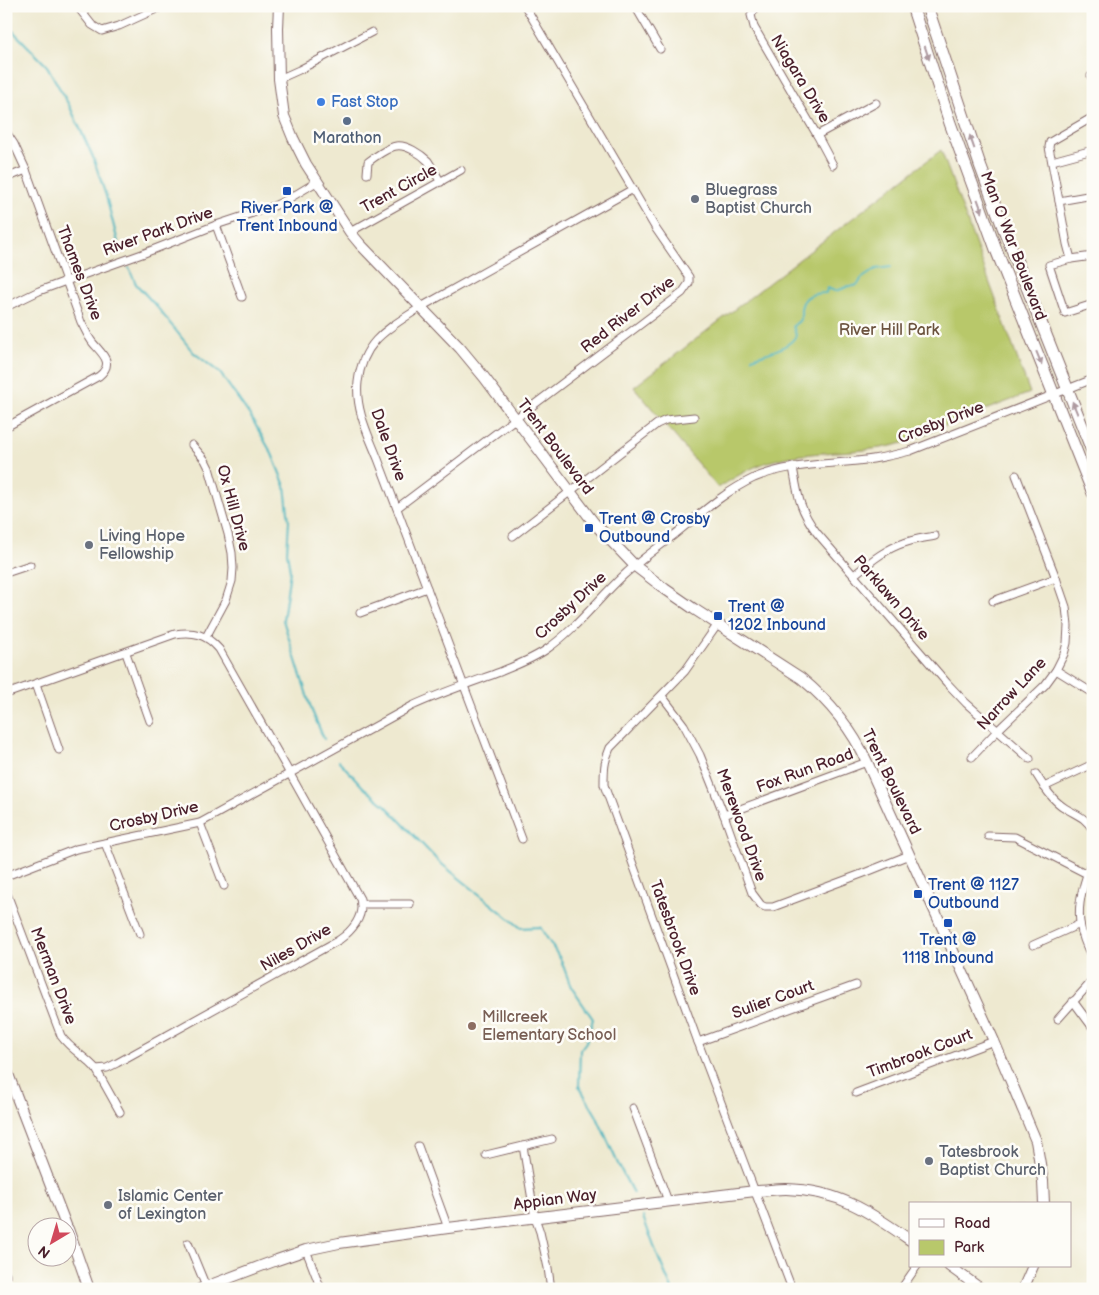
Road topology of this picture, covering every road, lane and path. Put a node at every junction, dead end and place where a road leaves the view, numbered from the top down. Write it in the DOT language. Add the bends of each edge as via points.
graph roads {
  1 [pos="77,6"];
  2 [pos="162,6"];
  3 [pos="279,6"];
  4 [pos="525,6"];
  5 [pos="635,6"];
  6 [pos="757,6"];
  7 [pos="912,6"];
  8 [pos="927,6"];
  9 [pos="372,32"];
  10 [pos="660,49"];
  11 [pos="1093,75"];
  12 [pos="278,79"];
  13 [pos="1093,79"];
  14 [pos="876,102"];
  15 [pos="1093,117"];
  16 [pos="6,132"];
  17 [pos="817,135"];
  18 [pos="1093,150"];
  19 [pos="1052,161"];
  20 [pos="834,165"];
  21 [pos="26,170"];
  22 [pos="461,170"];
  23 [pos="367,174"];
  24 [pos="6,178"];
  25 [pos="318,181"];
  26 [pos="441,182"];
  27 [pos="633,190"];
  28 [pos="1093,195"];
  29 [pos="1059,202"];
  30 [pos="216,225"];
  31 [pos="350,232"];
  32 [pos="1093,256"];
  33 [pos="1072,259"];
  34 [pos="66,281"];
  35 [pos="242,297"];
  36 [pos="1093,304"];
  37 [pos="6,307"];
  38 [pos="421,308"];
  39 [pos="1093,379"];
  40 [pos="1067,390"];
  41 [pos="1053,394"];
  42 [pos="694,417"];
  43 [pos="514,418"];
  44 [pos="6,427"];
  45 [pos="192,446"];
  46 [pos="1093,453"];
  47 [pos="793,466"];
  48 [pos="1016,475"];
  49 [pos="571,491"];
  50 [pos="1093,493"];
  51 [pos="397,508"];
  52 [pos="513,536"];
  53 [pos="935,536"];
  54 [pos="30,565"];
  55 [pos="635,566"];
  56 [pos="6,573"];
  57 [pos="854,575"];
  58 [pos="1056,578"];
  59 [pos="427,588"];
  60 [pos="993,601"];
  61 [pos="360,613"];
  62 [pos="718,624"];
  63 [pos="206,637"];
  64 [pos="126,652"];
  65 [pos="1056,670"];
  66 [pos="36,684"];
  67 [pos="464,686"];
  68 [pos="1093,693"];
  69 [pos="6,694"];
  70 [pos="662,696"];
  71 [pos="150,721"];
  72 [pos="997,731"];
  73 [pos="59,750"];
  74 [pos="972,757"];
  75 [pos="1030,760"];
  76 [pos="868,762"];
  77 [pos="1093,764"];
  78 [pos="290,774"];
  79 [pos="1036,774"];
  80 [pos="1044,787"];
  81 [pos="724,815"];
  82 [pos="200,823"];
  83 [pos="1093,830"];
  84 [pos="988,836"];
  85 [pos="522,839"];
  86 [pos="105,842"];
  87 [pos="909,855"];
  88 [pos="1093,857"];
  89 [pos="1087,874"];
  90 [pos="6,876"];
  91 [pos="224,886"];
  92 [pos="6,891"];
  93 [pos="361,904"];
  94 [pos="410,904"];
  95 [pos="1080,924"];
  96 [pos="1082,933"];
  97 [pos="140,934"];
  98 [pos="1033,944"];
  99 [pos="1093,945"];
  100 [pos="1093,959"];
  101 [pos="1093,980"];
  102 [pos="856,985"];
  103 [pos="1073,1001"];
  104 [pos="1058,1019"];
  105 [pos="1093,1028"];
  106 [pos="994,1041"];
  107 [pos="698,1042"];
  108 [pos="6,1069"];
  109 [pos="96,1069"];
  110 [pos="856,1093"];
  111 [pos="633,1108"];
  112 [pos="120,1112"];
  113 [pos="552,1139"];
  114 [pos="418,1146"];
  115 [pos="523,1146"];
  116 [pos="486,1156"];
  117 [pos="755,1191"];
  118 [pos="668,1201"];
  119 [pos="1044,1202"];
  120 [pos="63,1218"];
  121 [pos="535,1218"];
  122 [pos="448,1228"];
  123 [pos="909,1239"];
  124 [pos="188,1243"];
  125 [pos="306,1250"];
  126 [pos="78,1258"];
  127 [pos="916,1268"];
  128 [pos="952,1268"];
  129 [pos="1032,1268"];
  130 [pos="204,1288"];
  131 [pos="89,1289"];
  132 [pos="321,1289"];
  133 [pos="550,1289"];
  134 [pos="792,1289"];
  135 [pos="901,1289"];
  136 [pos="981,1289"];
  137 [pos="1023,1289"];
  1 -- 2 [label="street" via="92,25 102,31"];
  3 -- 12 [label="street, Trent Boulevard"];
  4 -- 27 [label="street, Red River Drive"];
  5 -- 10 [label="street"];
  6 -- 17 [label="street, Niagara Drive" via="752,15 754,27"];
  7 -- 41 [label="main road, Man O War Boulevard, one-way" via="950,123"];
  40 -- 8 [label="main road, Man O War Boulevard, one-way" via="999,218"];
  9 -- 12 [label="street"];
  11 -- 13 [label="street"];
  12 -- 25 [label="street, Trent Boulevard" via="284,116"];
  14 -- 17 [label="street"];
  15 -- 19 [label="street" via="1050,142"];
  16 -- 21 [label="street, Thames Drive"];
  17 -- 20 [label="street, Niagara Drive"];
  18 -- 19 [label="street"];
  19 -- 29 [label="street"];
  21 -- 24 [label="street"];
  21 -- 34 [label="street, Thames Drive"];
  22 -- 26 [label="street, Trent Circle"];
  23 -- 26 [label="street" via="368,162 396,146 406,147 427,160"];
  25 -- 30 [label="street, River Park Drive" via="274,206"];
  25 -- 31 [label="street, Trent Boulevard"];
  26 -- 31 [label="street, Trent Circle"];
  27 -- 38 [label="street, Dale Drive"];
  27 -- 43 [label="street, Red River Drive" via="689,277 689,283 682,292"];
  28 -- 29 [label="street"];
  29 -- 33 [label="street"];
  30 -- 34 [label="street, River Park Drive"];
  30 -- 35 [label="street"];
  31 -- 38 [label="street, Trent Boulevard"];
  32 -- 33 [label="street"];
  33 -- 36 [label="street" via="1049,265 1065,313"];
  34 -- 37 [label="street, River Park Drive"];
  34 -- 44 [label="street, Thames Drive" via="84,327 106,359 106,368 99,376"];
  38 -- 43 [label="street, Trent Boulevard" via="460,348"];
  38 -- 51 [label="street, Dale Drive" via="376,339 363,362 358,383 365,428"];
  39 -- 40 [label="street, Crosby Drive"];
  40 -- 41 [label="street, Crosby Drive"];
  46 -- 40 [label="main road, Man O War Boulevard, one-way"];
  41 -- 47 [label="street, Crosby Drive" via="894,455"];
  41 -- 50 [label="main road, Man O War Boulevard"];
  42 -- 49 [label="street" via="657,424"];
  43 -- 49 [label="street, Trent Boulevard"];
  43 -- 51 [label="street, Red River Drive"];
  45 -- 63 [label="street, Ox Hill Drive" via="210,468 232,553 229,590"];
  47 -- 55 [label="street, Crosby Drive" via="736,488"];
  47 -- 57 [label="street, Parklawn Drive" via="802,510"];
  48 -- 58 [label="street, Narrow Lane"];
  49 -- 52 [label="street"];
  49 -- 55 [label="street, Trent Boulevard" via="594,523"];
  51 -- 59 [label="street, Dale Drive"];
  53 -- 57 [label="street" via="904,542"];
  54 -- 56 [label="street"];
  55 -- 62 [label="street, Trent Boulevard"];
  55 -- 67 [label="street, Crosby Drive" via="548,649"];
  57 -- 72 [label="street, Parklawn Drive" via="946,683"];
  58 -- 60 [label="street"];
  58 -- 65 [label="street, Narrow Lane" via="1066,607 1068,626 1067,643"];
  59 -- 61 [label="street"];
  59 -- 67 [label="street, Dale Drive"];
  62 -- 70 [label="street, Tatesbrook Drive"];
  62 -- 76 [label="street, Trent Boulevard" via="814,688 842,720"];
  63 -- 64 [label="street" via="175,634"];
  63 -- 78 [label="street" via="219,649"];
  64 -- 66 [label="street"];
  64 -- 71 [label="street"];
  65 -- 68 [label="street"];
  65 -- 72 [label="street, Narrow Lane" via="1045,685"];
  66 -- 69 [label="street"];
  66 -- 73 [label="street"];
  67 -- 78 [label="street, Crosby Drive" via="412,706"];
  67 -- 85 [label="street, Dale Drive"];
  70 -- 81 [label="street, Merewood Drive" via="692,738"];
  70 -- 107 [label="street, Tatesbrook Drive" via="610,748 604,785"];
  72 -- 74 [label="street, Narrow Lane"];
  72 -- 75 [label="street, Parklawn Drive"];
  76 -- 81 [label="street, Fox Run Road"];
  76 -- 87 [label="street, Trent Boulevard"];
  77 -- 80 [label="street"];
  78 -- 82 [label="street, Crosby Drive"];
  78 -- 93 [label="street"];
  79 -- 80 [label="street"];
  80 -- 83 [label="street" via="1054,800 1080,815"];
  81 -- 87 [label="street, Merewood Drive" via="752,893 766,906 773,907"];
  82 -- 86 [label="street, Crosby Drive"];
  82 -- 91 [label="street"];
  84 -- 89 [label="street" via="1015,837"];
  86 -- 90 [label="street, Crosby Drive" via="76,849"];
  86 -- 97 [label="street"];
  87 -- 106 [label="street, Trent Boulevard"];
  88 -- 89 [label="street"];
  89 -- 95 [label="street" via="1081,892"];
  92 -- 109 [label="street, Merman Drive" via="65,1042"];
  93 -- 94 [label="street"];
  93 -- 109 [label="street, Niles Drive" via="357,922 339,940 117,1064"];
  95 -- 96 [label="street"];
  95 -- 98 [label="street"];
  96 -- 99 [label="street"];
  96 -- 100 [label="street"];
  101 -- 103 [label="street"];
  102 -- 107 [label="street, Sulier Court"];
  103 -- 104 [label="street"];
  103 -- 105 [label="street"];
  106 -- 110 [label="street, Timbrook Court"];
  106 -- 119 [label="street, Trent Boulevard" via="1036,1141"];
  107 -- 117 [label="street, Tatesbrook Drive"];
  108 -- 120 [label="street"];
  109 -- 112 [label="street, Merman Drive"];
  111 -- 118 [label="street"];
  113 -- 115 [label="street"];
  114 -- 122 [label="street"];
  115 -- 116 [label="street"];
  115 -- 121 [label="street"];
  117 -- 118 [label="street, Appian Way"];
  117 -- 123 [label="street, Appian Way" via="786,1189 833,1196 876,1216"];
  117 -- 134 [label="street, Tatesbrook Drive"];
  118 -- 121 [label="street, Appian Way"];
  121 -- 122 [label="street, Appian Way"];
  121 -- 133 [label="street"];
  122 -- 125 [label="street, Appian Way"];
  124 -- 130 [label="street"];
  125 -- 130 [label="street, Appian Way"];
  125 -- 132 [label="street"];
  126 -- 131 [label="street"];
  127 -- 135 [label="street"];
  128 -- 136 [label="street"];
  129 -- 137 [label="street"];
}
